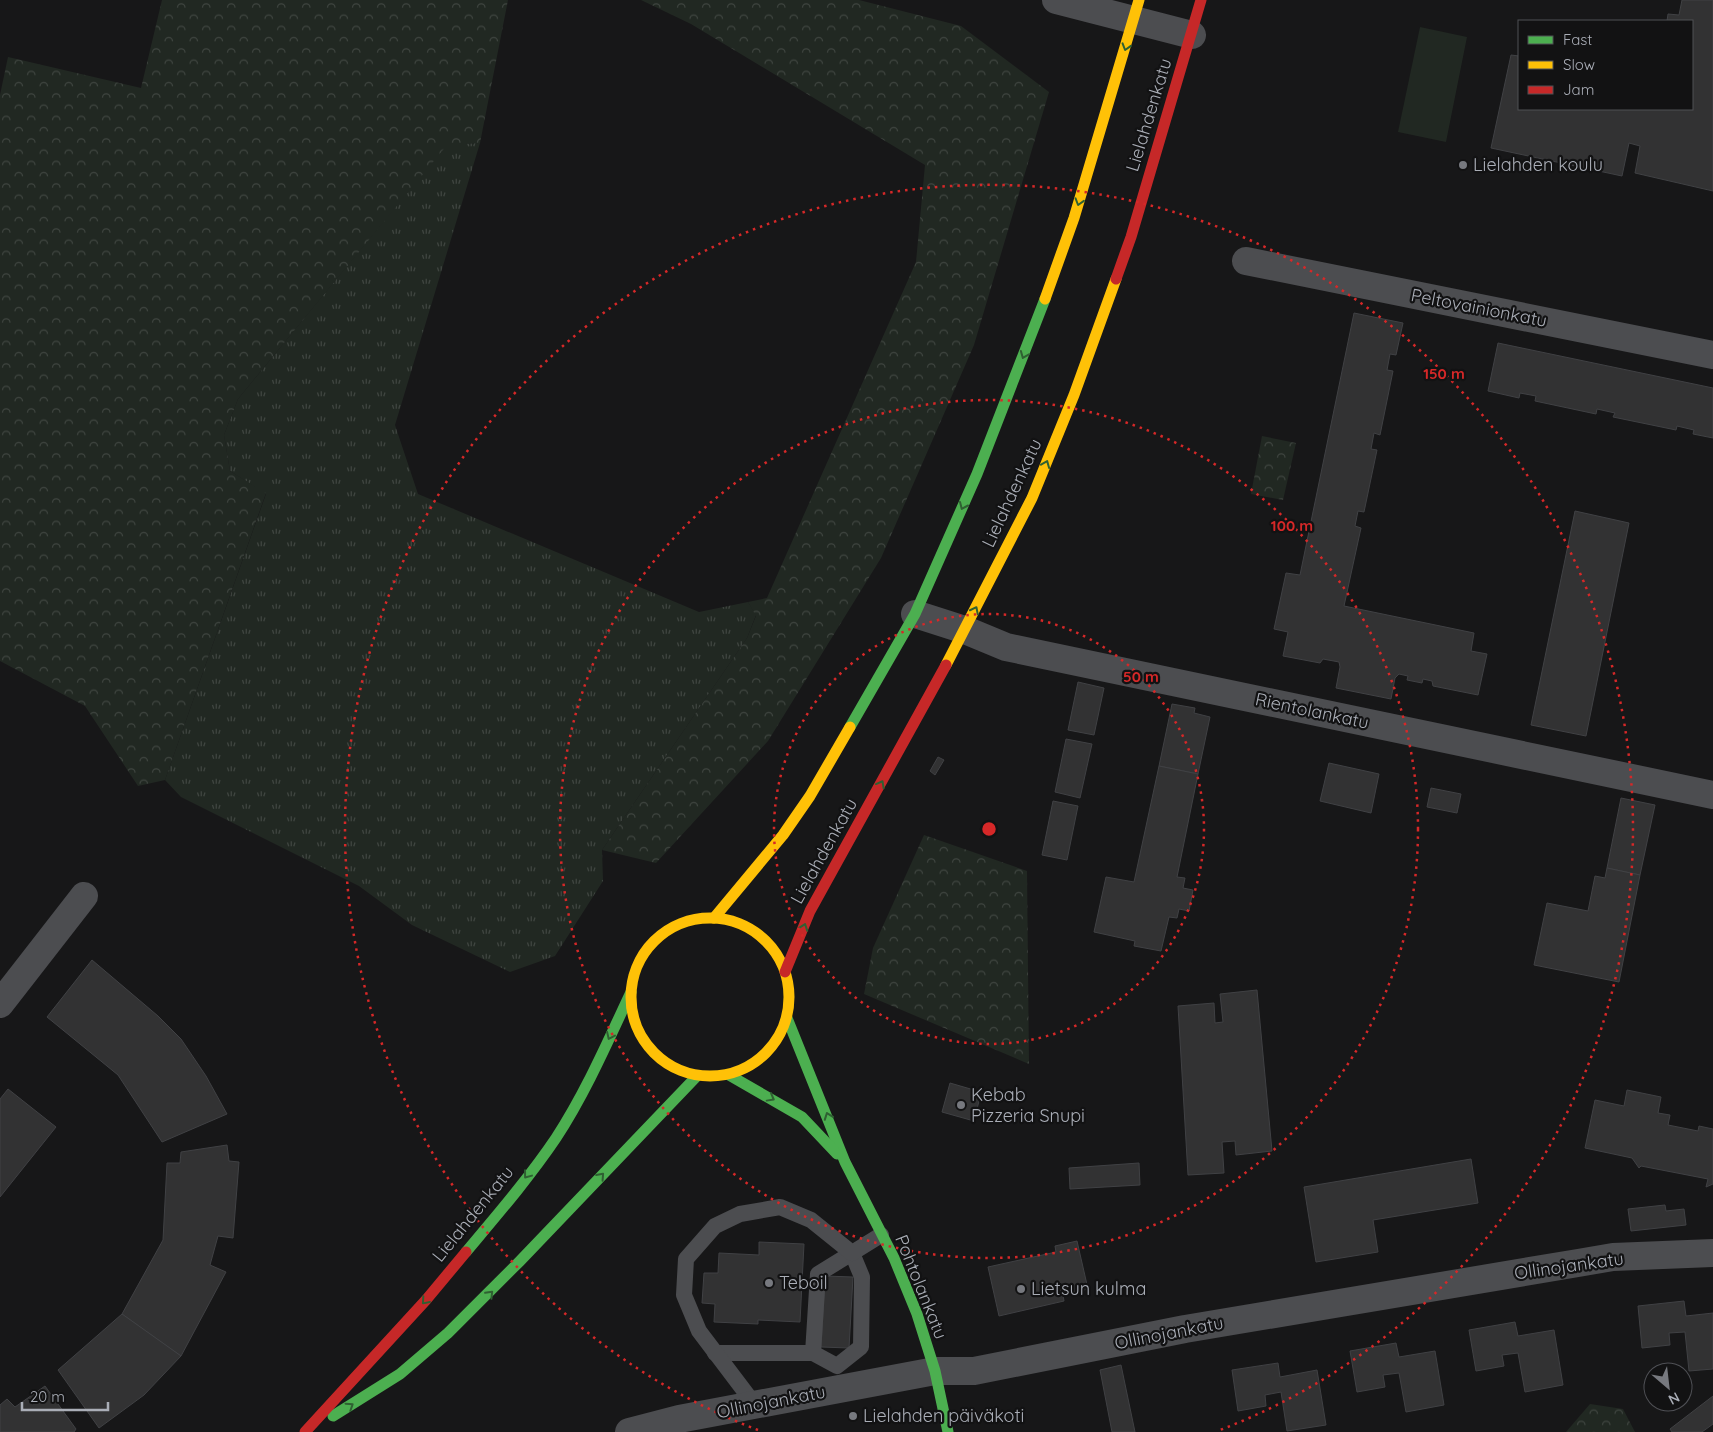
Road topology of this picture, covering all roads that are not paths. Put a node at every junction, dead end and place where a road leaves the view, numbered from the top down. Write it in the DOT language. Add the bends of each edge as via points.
graph roads {
  1 [pos="1056,0"];
  2 [pos="1201,0"];
  3 [pos="1137,9"];
  4 [pos="1192,35"];
  5 [pos="1246,261"];
  6 [pos="1713,355"];
  7 [pos="915,614"];
  8 [pos="965,630"];
  9 [pos="1713,795"];
  10 [pos="84,896"];
  11 [pos="714,918"];
  12 [pos="785,972"];
  13 [pos="631,992"];
  14 [pos="0,1004"];
  15 [pos="787,1018"];
  16 [pos="729,1075"];
  17 [pos="697,1076"];
  18 [pos="845,1162"];
  19 [pos="881,1235"];
  20 [pos="852,1253"];
  21 [pos="1713,1253"];
  22 [pos="716,1353"];
  23 [pos="813,1353"];
  24 [pos="935,1371"];
  25 [pos="839,1378"];
  26 [pos="755,1405"];
  27 [pos="307,1432"];
  28 [pos="629,1432"];
  29 [pos="948,1432"];
  1 -- 3 [label="street"];
  2 -- 4 [label="main road, Lielahdenkatu"];
  3 -- 4 [label="street"];
  3 -- 7 [label="main road, one-way" via="1074,218 1031,338 977,474"];
  8 -- 4 [label="main road, Lielahdenkatu, one-way" via="1032,498 1074,395 1131,237"];
  5 -- 6 [label="street, Peltovainionkatu"];
  7 -- 8 [label="street, Rientolankatu"];
  7 -- 11 [label="main road" via="810,796 777,843"];
  8 -- 9 [label="street, Rientolankatu" via="1006,647"];
  12 -- 8 [label="main road, Lielahdenkatu, one-way" via="810,910"];
  10 -- 14 [label="street"];
  11 -- 12 [label="main road" via="734,922 760,935 775,952"];
  11 -- 13 [label="main road" via="691,920 654,941 638,964"];
  12 -- 15 [label="main road" via="789,987"];
  13 -- 17 [label="main road" via="635,1024 648,1046 666,1064"];
  13 -- 27 [label="main road, Lielahdenkatu, one-way" via="594,1071 556,1137 510,1199 426,1300"];
  15 -- 16 [label="main road" via="782,1032 766,1054 755,1064"];
  18 -- 15 [label="main road, Pohtolankatu, one-way"];
  16 -- 17 [label="main road"];
  16 -- 18 [label="main road, Pohtolankatu, one-way" via="802,1118"];
  27 -- 17 [label="main road, Lielahdenkatu, one-way" via="408,1368 479,1304"];
  18 -- 19 [label="main road, Pohtolankatu"];
  19 -- 20 [label="lane"];
  19 -- 24 [label="main road, Pohtolankatu" via="917,1314"];
  20 -- 22 [label="lane" via="811,1220 780,1207 740,1214 715,1226 686,1259 684,1295 699,1331"];
  20 -- 23 [label="lane" via="818,1274"];
  20 -- 25 [label="lane" via="862,1277 861,1347"];
  21 -- 24 [label="street, Ollinojankatu" via="1614,1257 1184,1329 974,1371"];
  22 -- 23 [label="lane"];
  22 -- 26 [label="lane"];
  23 -- 25 [label="lane"];
  24 -- 25 [label="street, Ollinojankatu"];
  24 -- 29 [label="main road, Pohtolankatu"];
  25 -- 26 [label="street, Ollinojankatu"];
  26 -- 28 [label="street, Ollinojankatu"];
}
